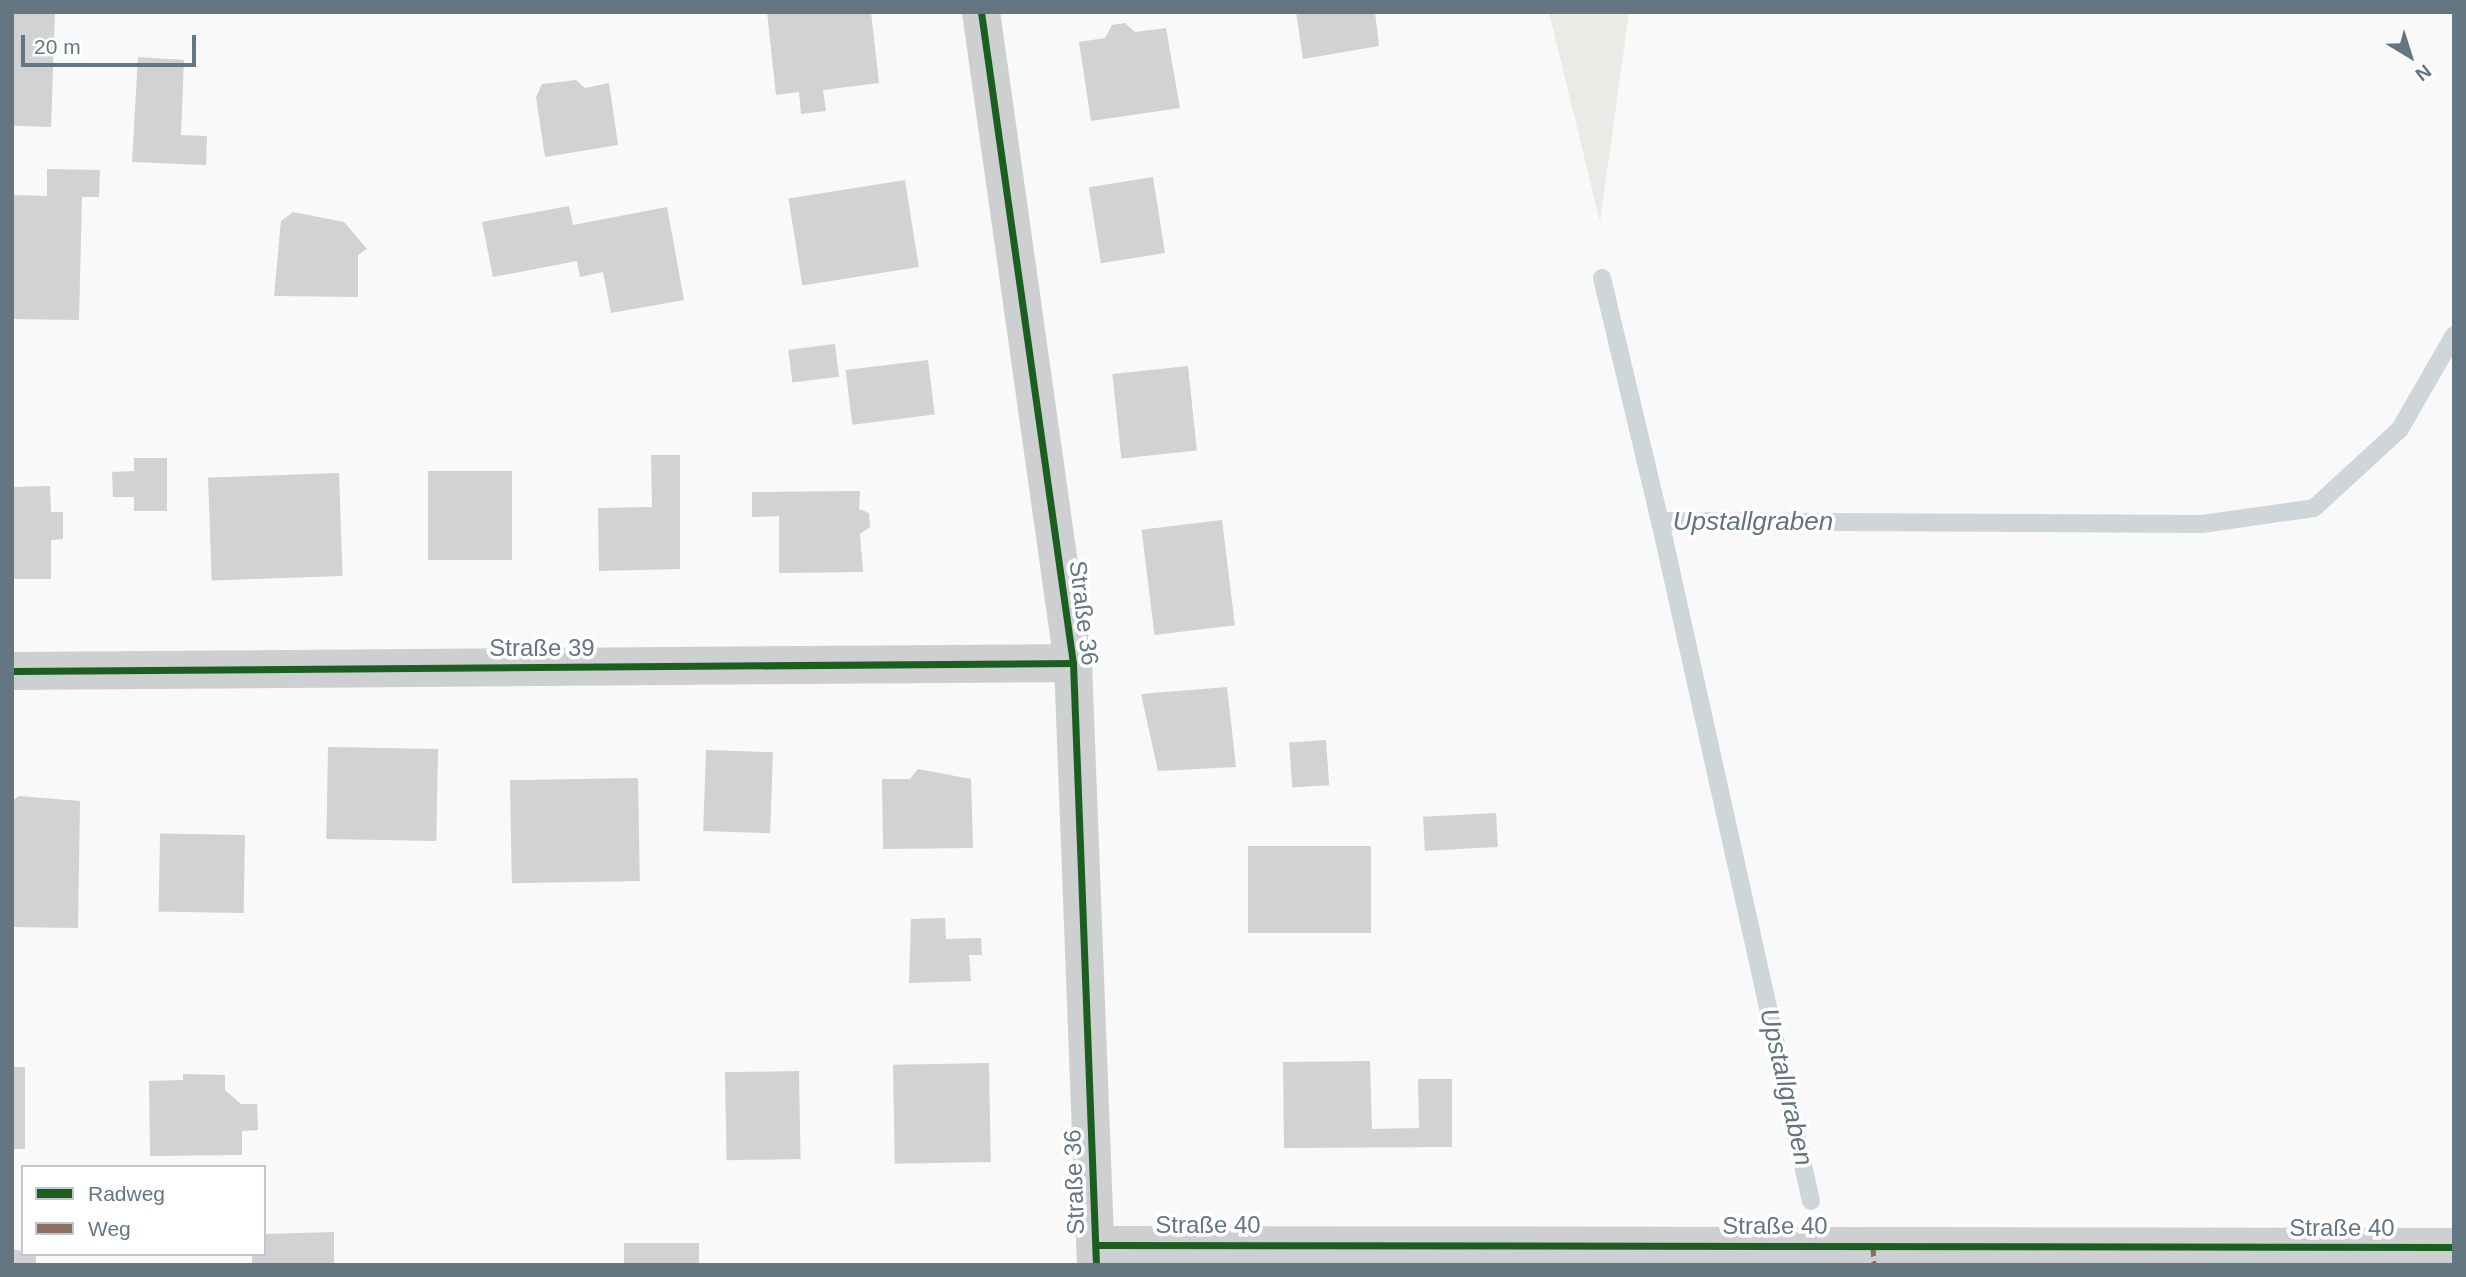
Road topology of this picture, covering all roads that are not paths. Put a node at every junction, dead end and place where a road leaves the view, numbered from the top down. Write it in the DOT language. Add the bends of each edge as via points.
graph roads {
  1 [pos="981,12"];
  2 [pos="1073,663"];
  3 [pos="12,671"];
  4 [pos="2454,1247"];
  5 [pos="1096,1255"];
  1 -- 2 [label="street, Straße 36"];
  2 -- 3 [label="street, Straße 39"];
  2 -- 5 [label="street, Straße 36"];
  4 -- 5 [label="street, Straße 40"];
}
